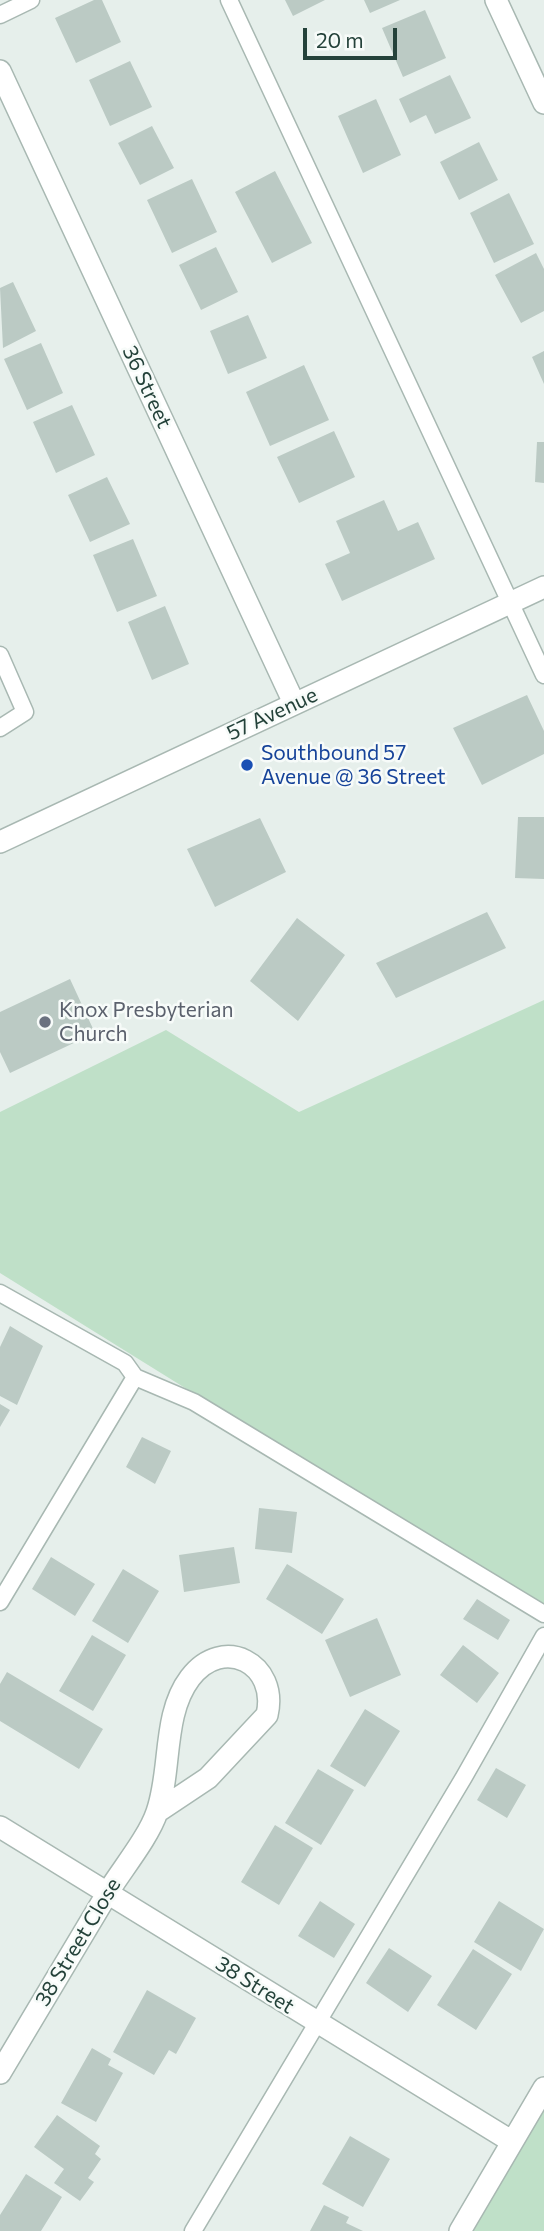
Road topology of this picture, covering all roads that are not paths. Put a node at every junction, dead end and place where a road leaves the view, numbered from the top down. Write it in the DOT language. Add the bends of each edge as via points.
graph roads {
  1 [pos="32,0"];
  2 [pos="229,0"];
  3 [pos="496,0"];
  4 [pos="0,15"];
  5 [pos="0,71"];
  6 [pos="544,103"];
  7 [pos="544,587"];
  8 [pos="510,603"];
  9 [pos="0,655"];
  10 [pos="544,675"];
  11 [pos="294,703"];
  12 [pos="0,728"];
  13 [pos="0,842"];
  14 [pos="0,1293"];
  15 [pos="135,1377"];
  16 [pos="0,1602"];
  17 [pos="544,1614"];
  18 [pos="544,1636"];
  19 [pos="157,1812"];
  20 [pos="0,1827"];
  21 [pos="108,1892"];
  22 [pos="315,2022"];
  23 [pos="0,2073"];
  24 [pos="544,2088"];
  25 [pos="512,2141"];
  26 [pos="193,2231"];
  27 [pos="460,2231"];
  1 -- 4 [label="lane"];
  2 -- 8 [label="lane"];
  3 -- 6 [label="street"];
  5 -- 11 [label="street, 36 Street"];
  7 -- 8 [label="street, 57 Avenue"];
  8 -- 10 [label="lane"];
  8 -- 11 [label="street, 57 Avenue"];
  9 -- 12 [label="lane" via="25,712"];
  11 -- 13 [label="street, 57 Avenue"];
  14 -- 15 [label="lane" via="125,1363"];
  15 -- 16 [label="lane"];
  15 -- 17 [label="lane" via="194,1402"];
  18 -- 22 [label="lane"];
  19 -- 19 [label="street, 38 Street Close" via="208,1778 267,1715 266,1686 247,1659 216,1658 202,1665 183,1689"];
  19 -- 21 [label="street, 38 Street Close"];
  20 -- 21 [label="street, 38 Street"];
  21 -- 22 [label="street, 38 Street"];
  21 -- 23 [label="street, 38 Street Close"];
  22 -- 25 [label="street, 38 Street"];
  22 -- 26 [label="lane"];
  24 -- 25 [label="street"];
  25 -- 27 [label="street"];
}
